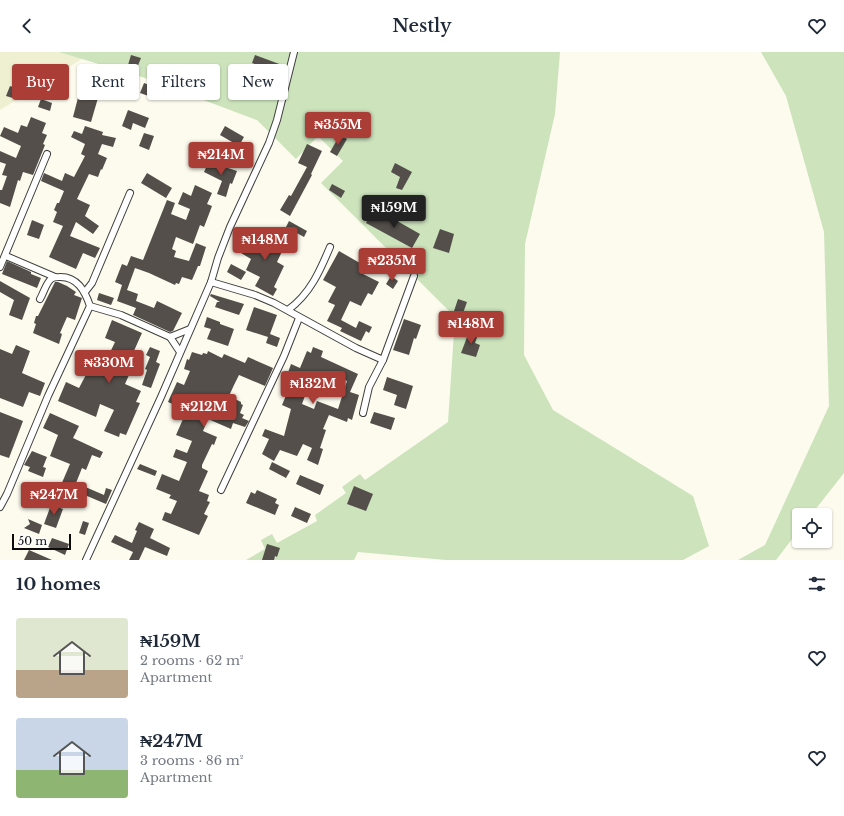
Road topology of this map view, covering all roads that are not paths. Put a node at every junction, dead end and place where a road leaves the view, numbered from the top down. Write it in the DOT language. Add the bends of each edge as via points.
graph roads {
  1 [pos="294,52"];
  2 [pos="47,154"];
  3 [pos="130,193"];
  4 [pos="330,247"];
  5 [pos="6,256"];
  6 [pos="0,267"];
  7 [pos="414,276"];
  8 [pos="55,277"];
  9 [pos="211,282"];
  10 [pos="85,292"];
  11 [pos="40,299"];
  12 [pos="90,306"];
  13 [pos="288,310"];
  14 [pos="299,318"];
  15 [pos="190,329"];
  16 [pos="170,337"];
  17 [pos="180,352"];
  18 [pos="383,360"];
  19 [pos="363,413"];
  20 [pos="221,490"];
  21 [pos="0,508"];
  22 [pos="86,560"];
  1 -- 9 [label="street" via="269,143 230,227"];
  2 -- 5 [label="street"];
  3 -- 10 [label="street" via="92,283"];
  4 -- 13 [label="street" via="320,272 299,302"];
  5 -- 6 [label="street"];
  5 -- 8 [label="street"];
  7 -- 18 [label="street"];
  8 -- 10 [label="street" via="66,276 74,280"];
  8 -- 11 [label="street" via="50,279"];
  9 -- 13 [label="street"];
  9 -- 15 [label="street"];
  10 -- 12 [label="street"];
  12 -- 16 [label="street" via="121,315"];
  12 -- 21 [label="street"];
  13 -- 14 [label="street"];
  14 -- 18 [label="street"];
  14 -- 20 [label="street" via="281,363"];
  15 -- 16 [label="street"];
  15 -- 17 [label="street"];
  16 -- 17 [label="street"];
  17 -- 22 [label="street"];
  18 -- 19 [label="street" via="369,387"];
}
